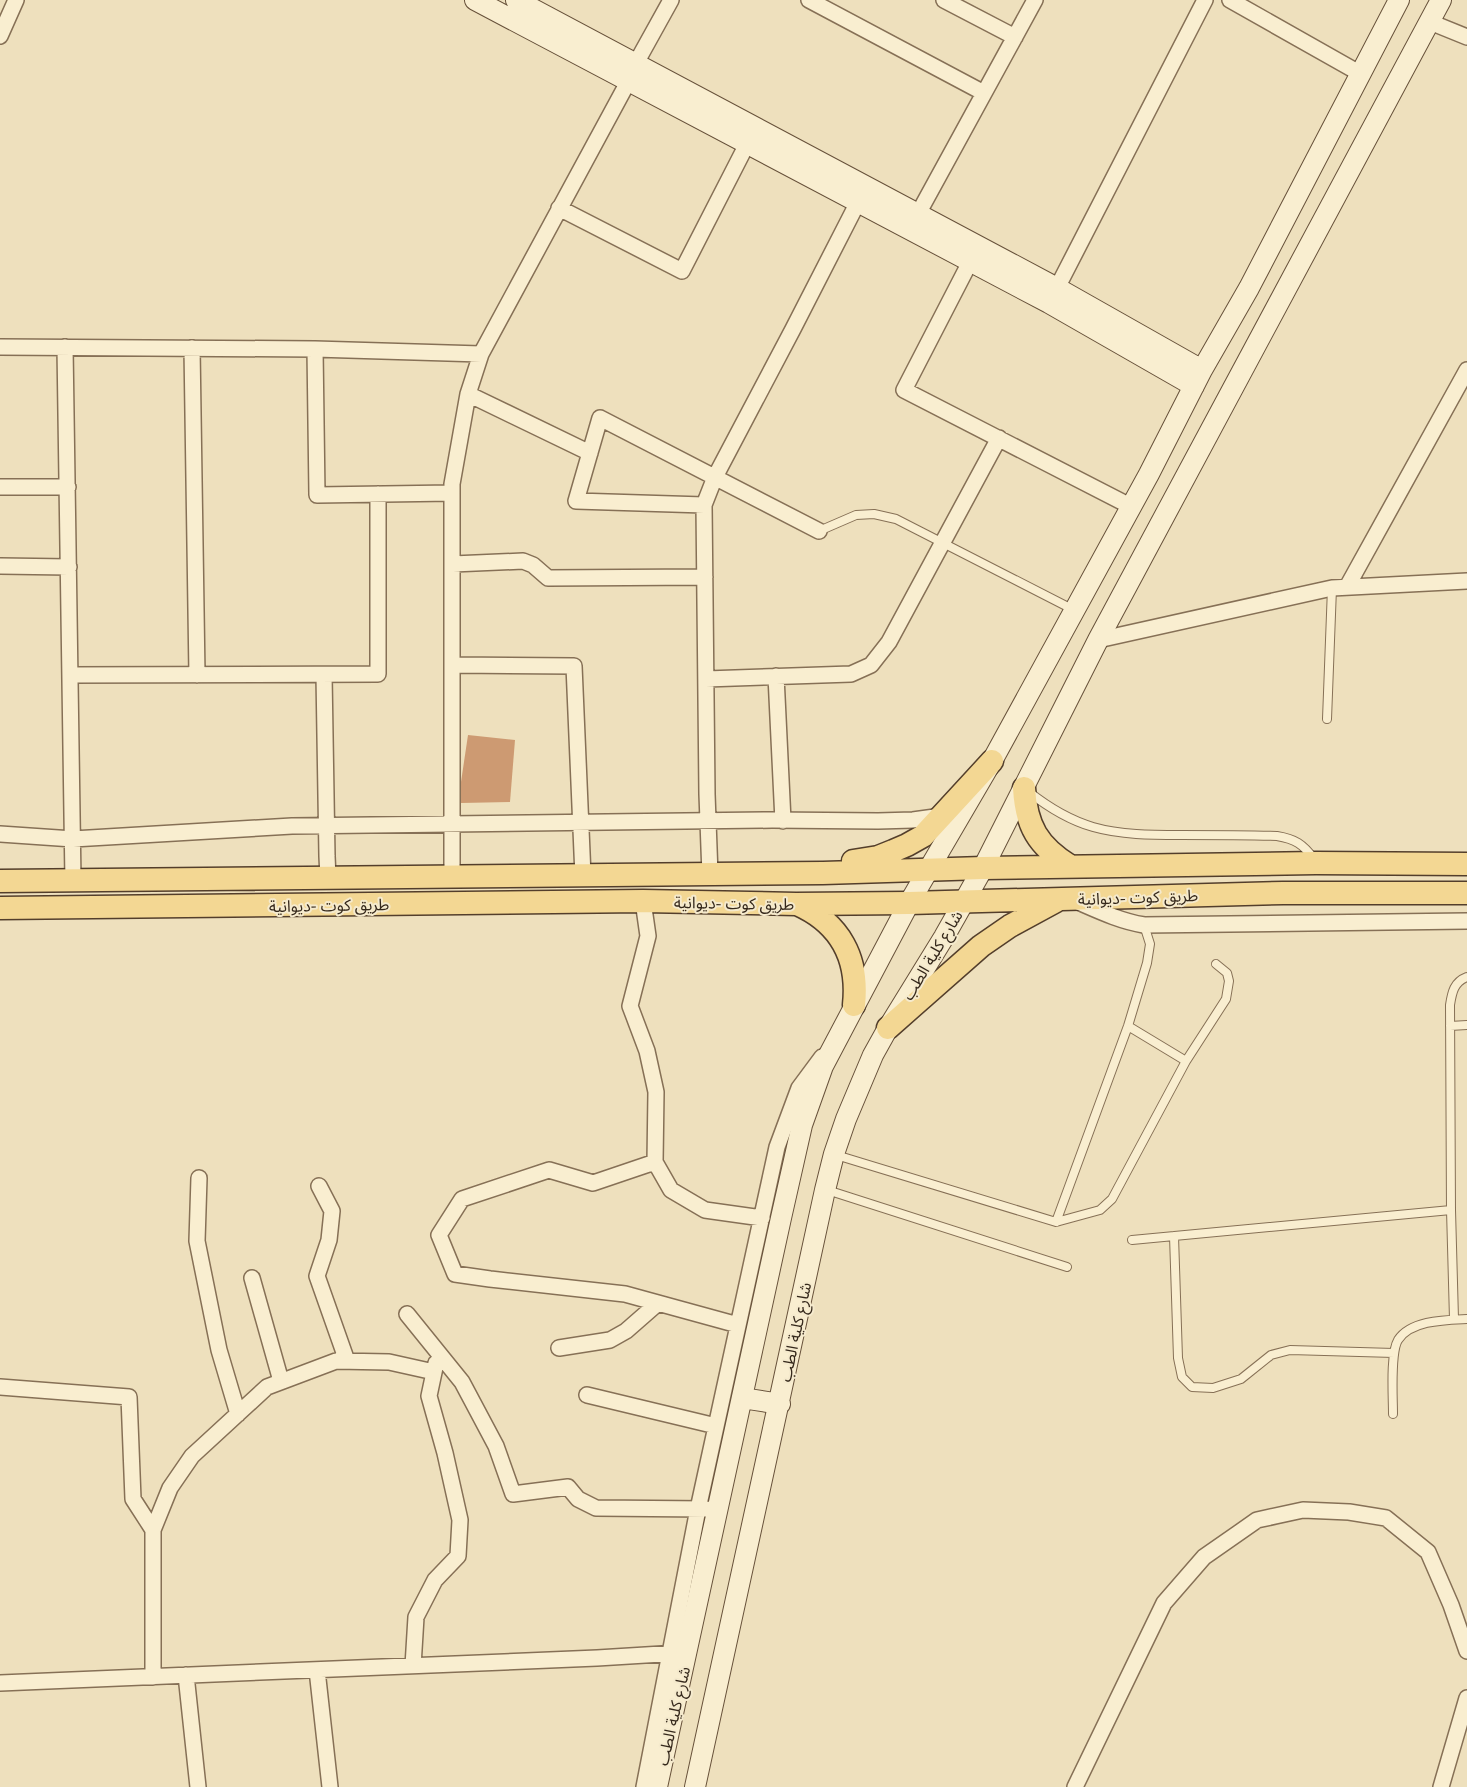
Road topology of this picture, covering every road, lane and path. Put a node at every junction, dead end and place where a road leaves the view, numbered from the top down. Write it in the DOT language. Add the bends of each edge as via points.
graph roads {
  1 [pos="16,0"];
  2 [pos="475,0"];
  3 [pos="517,0"];
  4 [pos="671,0"];
  5 [pos="809,0"];
  6 [pos="944,0"];
  7 [pos="1035,0"];
  8 [pos="1206,0"];
  9 [pos="1230,0"];
  10 [pos="1399,0"];
  11 [pos="1441,0"];
  12 [pos="1430,22"];
  13 [pos="0,36"];
  14 [pos="1015,37"];
  15 [pos="1467,37"];
  16 [pos="632,73"];
  17 [pos="1361,74"];
  18 [pos="984,92"];
  19 [pos="747,144"];
  20 [pos="858,202"];
  21 [pos="559,208"];
  22 [pos="918,214"];
  23 [pos="970,262"];
  24 [pos="1057,288"];
  25 [pos="1249,288"];
  26 [pos="1278,304"];
  27 [pos="0,347"];
  28 [pos="66,347"];
  29 [pos="192,348"];
  30 [pos="315,349"];
  31 [pos="481,354"];
  32 [pos="1466,376"];
  33 [pos="1198,378"];
  34 [pos="468,394"];
  35 [pos="999,438"];
  36 [pos="590,453"];
  37 [pos="1149,474"];
  38 [pos="715,477"];
  39 [pos="0,487"];
  40 [pos="68,487"];
  41 [pos="1178,490"];
  42 [pos="452,493"];
  43 [pos="378,494"];
  44 [pos="704,505"];
  45 [pos="1130,506"];
  46 [pos="819,531"];
  47 [pos="942,543"];
  48 [pos="452,564"];
  49 [pos="0,566"];
  50 [pos="69,567"];
  51 [pos="705,577"];
  52 [pos="1467,581"];
  53 [pos="1340,588"];
  54 [pos="1074,610"];
  55 [pos="1098,640"];
  56 [pos="453,665"];
  57 [pos="70,675"];
  58 [pos="196,675"];
  59 [pos="324,675"];
  60 [pos="776,676"];
  61 [pos="706,679"];
  62 [pos="1327,719"];
  63 [pos="992,761"];
  64 [pos="1024,788"];
  65 [pos="942,816"];
  66 [pos="782,820"];
  67 [pos="708,821"];
  68 [pos="580,823"];
  69 [pos="452,824"];
  70 [pos="326,826"];
  71 [pos="0,834"];
  72 [pos="73,839"];
  73 [pos="1316,863"];
  74 [pos="1467,864"];
  75 [pos="1070,866"];
  76 [pos="983,868"];
  77 [pos="929,869"];
  78 [pos="823,873"];
  79 [pos="710,874"];
  80 [pos="452,876"];
  81 [pos="583,876"];
  82 [pos="328,878"];
  83 [pos="0,881"];
  84 [pos="73,881"];
  85 [pos="1467,893"];
  86 [pos="1065,900"];
  87 [pos="643,901"];
  88 [pos="964,902"];
  89 [pos="909,903"];
  90 [pos="796,904"];
  91 [pos="0,908"];
  92 [pos="1467,921"];
  93 [pos="1144,925"];
  94 [pos="1216,964"];
  95 [pos="1467,977"];
  96 [pos="854,1005"];
  97 [pos="1467,1025"];
  98 [pos="1128,1026"];
  99 [pos="1450,1026"];
  100 [pos="888,1028"];
  101 [pos="838,1036"];
  102 [pos="1186,1061"];
  103 [pos="834,1154"];
  104 [pos="655,1162"];
  105 [pos="199,1178"];
  106 [pos="319,1186"];
  107 [pos="825,1190"];
  108 [pos="1451,1210"];
  109 [pos="762,1218"];
  110 [pos="1056,1222"];
  111 [pos="1174,1236"];
  112 [pos="1132,1240"];
  113 [pos="1067,1267"];
  114 [pos="252,1278"];
  115 [pos="658,1303"];
  116 [pos="408,1314"];
  117 [pos="1467,1318"];
  118 [pos="1454,1319"];
  119 [pos="738,1325"];
  120 [pos="559,1348"];
  121 [pos="438,1352"];
  122 [pos="1394,1353"];
  123 [pos="347,1361"];
  124 [pos="434,1372"];
  125 [pos="282,1381"];
  126 [pos="0,1387"];
  127 [pos="587,1395"];
  128 [pos="742,1398"];
  129 [pos="780,1404"];
  130 [pos="238,1414"];
  131 [pos="1393,1414"];
  132 [pos="716,1426"];
  133 [pos="698,1508"];
  134 [pos="718,1509"];
  135 [pos="154,1530"];
  136 [pos="1467,1651"];
  137 [pos="679,1653"];
  138 [pos="413,1666"];
  139 [pos="317,1670"];
  140 [pos="186,1675"];
  141 [pos="153,1676"];
  142 [pos="0,1683"];
  143 [pos="1467,1698"];
  144 [pos="198,1787"];
  145 [pos="330,1787"];
  146 [pos="644,1787"];
  147 [pos="657,1787"];
  148 [pos="695,1787"];
  149 [pos="1075,1787"];
  150 [pos="1441,1787"];
  1 -- 13 [label="street"];
  2 -- 16 [label="main road"];
  3 -- 16 [label="main road"];
  4 -- 16 [label="street"];
  5 -- 18 [label="street"];
  6 -- 14 [label="street"];
  7 -- 14 [label="street"];
  8 -- 24 [label="street"];
  9 -- 17 [label="street"];
  10 -- 17 [label="main road, شارع كلية الطب"];
  11 -- 12 [label="main road, شارع كلية الطب"];
  12 -- 15 [label="street"];
  12 -- 26 [label="main road, شارع كلية الطب"];
  14 -- 18 [label="street"];
  16 -- 19 [label="main road"];
  16 -- 21 [label="street"];
  16 -- 22 [label="main road"];
  17 -- 25 [label="main road, شارع كلية الطب"];
  18 -- 22 [label="street"];
  19 -- 20 [label="main road"];
  19 -- 21 [label="street" via="682,271"];
  20 -- 23 [label="main road"];
  20 -- 38 [label="street"];
  21 -- 31 [label="street"];
  22 -- 24 [label="main road"];
  23 -- 33 [label="main road"];
  23 -- 35 [label="street" via="904,390"];
  24 -- 33 [label="main road"];
  25 -- 26 [label="main road"];
  25 -- 33 [label="main road, شارع كلية الطب"];
  26 -- 41 [label="main road, شارع كلية الطب"];
  27 -- 28 [label="street"];
  28 -- 29 [label="street"];
  28 -- 40 [label="street"];
  29 -- 30 [label="street"];
  29 -- 58 [label="street"];
  30 -- 31 [label="street"];
  30 -- 43 [label="street" via="317,495"];
  31 -- 34 [label="street"];
  32 -- 53 [label="street"];
  33 -- 37 [label="main road, شارع كلية الطب"];
  34 -- 36 [label="street"];
  34 -- 42 [label="street"];
  35 -- 45 [label="street"];
  35 -- 47 [label="street"];
  36 -- 38 [label="street" via="600,418"];
  36 -- 44 [label="street" via="576,501"];
  37 -- 41 [label="main road"];
  37 -- 45 [label="main road, شارع كلية الطب"];
  38 -- 44 [label="street"];
  38 -- 46 [label="street"];
  39 -- 40 [label="street"];
  40 -- 50 [label="street"];
  41 -- 55 [label="main road, شارع كلية الطب"];
  42 -- 43 [label="street"];
  42 -- 48 [label="street"];
  43 -- 59 [label="street" via="378,674"];
  44 -- 51 [label="street"];
  45 -- 54 [label="main road, شارع كلية الطب"];
  46 -- 47 [label="lane" via="856,515 874,514 896,519"];
  47 -- 54 [label="lane"];
  47 -- 60 [label="street" via="889,642 871,665 851,674"];
  48 -- 51 [label="street" via="523,561 548,578"];
  48 -- 56 [label="street"];
  49 -- 50 [label="street"];
  50 -- 57 [label="street"];
  51 -- 61 [label="street"];
  52 -- 53 [label="street"];
  53 -- 55 [label="street"];
  53 -- 62 [label="lane"];
  54 -- 63 [label="main road, شارع كلية الطب"];
  55 -- 64 [label="main road, شارع كلية الطب"];
  56 -- 68 [label="street" via="574,666"];
  56 -- 69 [label="street"];
  57 -- 58 [label="street"];
  57 -- 72 [label="street"];
  58 -- 59 [label="street"];
  59 -- 70 [label="street"];
  60 -- 61 [label="street"];
  60 -- 66 [label="street"];
  61 -- 67 [label="street"];
  63 -- 65 [label="main road"];
  63 -- 77 [label="main road, شارع كلية الطب"];
  64 -- 73 [label="lane" via="1068,817 1093,827 1146,835 1290,838 1299,843"];
  64 -- 75 [label="main road" via="1025,807 1040,842"];
  64 -- 76 [label="main road, شارع كلية الطب"];
  65 -- 66 [label="street" via="878,822"];
  65 -- 78 [label="main road" via="907,846 878,857 845,863"];
  66 -- 67 [label="street"];
  67 -- 68 [label="street"];
  67 -- 79 [label="street"];
  68 -- 69 [label="street"];
  68 -- 81 [label="street"];
  69 -- 70 [label="street"];
  69 -- 80 [label="street"];
  70 -- 72 [label="street"];
  70 -- 82 [label="street"];
  71 -- 72 [label="street"];
  72 -- 84 [label="street"];
  73 -- 74 [label="main road, طريق كوت -ديوانية"];
  73 -- 75 [label="main road, طريق كوت -ديوانية"];
  75 -- 76 [label="main road, طريق كوت -ديوانية"];
  76 -- 77 [label="main road, طريق كوت -ديوانية"];
  76 -- 88 [label="main road, شارع كلية الطب"];
  77 -- 78 [label="main road, طريق كوت -ديوانية"];
  77 -- 89 [label="main road, شارع كلية الطب"];
  78 -- 79 [label="main road, طريق كوت -ديوانية"];
  79 -- 81 [label="main road, طريق كوت -ديوانية"];
  80 -- 81 [label="main road, طريق كوت -ديوانية"];
  80 -- 82 [label="main road, طريق كوت -ديوانية"];
  82 -- 84 [label="main road, طريق كوت -ديوانية"];
  83 -- 84 [label="main road, طريق كوت -ديوانية"];
  85 -- 86 [label="main road, طريق كوت -ديوانية" via="1283,893"];
  86 -- 88 [label="main road, طريق كوت -ديوانية"];
  86 -- 93 [label="street" via="1125,922"];
  86 -- 100 [label="main road" via="1010,926 981,946"];
  87 -- 90 [label="main road, طريق كوت -ديوانية"];
  87 -- 91 [label="main road, طريق كوت -ديوانية"];
  87 -- 104 [label="street" via="648,936 630,1006 647,1051 656,1092"];
  88 -- 89 [label="main road, طريق كوت -ديوانية"];
  88 -- 100 [label="main road, شارع كلية الطب"];
  89 -- 90 [label="main road, طريق كوت -ديوانية"];
  89 -- 96 [label="main road, شارع كلية الطب"];
  90 -- 96 [label="main road" via="820,917 847,950 856,991"];
  92 -- 93 [label="street"];
  93 -- 98 [label="lane" via="1150,944 1147,963"];
  94 -- 102 [label="lane" via="1227,973 1229,980 1226,999"];
  95 -- 99 [label="lane" via="1452,989"];
  96 -- 101 [label="main road, شارع كلية الطب"];
  97 -- 99 [label="lane"];
  98 -- 102 [label="lane"];
  98 -- 110 [label="lane"];
  99 -- 108 [label="lane"];
  100 -- 103 [label="main road, شارع كلية الطب" via="859,1086"];
  101 -- 109 [label="street" via="799,1088 777,1147"];
  101 -- 128 [label="main road, شارع كلية الطب" via="823,1066 802,1125"];
  102 -- 110 [label="lane" via="1112,1199 1100,1210"];
  103 -- 107 [label="main road, شارع كلية الطب"];
  103 -- 110 [label="lane"];
  104 -- 109 [label="street" via="671,1190 705,1210"];
  104 -- 115 [label="street" via="593,1183 549,1170 462,1199 439,1235 455,1274 625,1294"];
  105 -- 130 [label="street" via="197,1241 219,1350"];
  106 -- 123 [label="street" via="332,1210 329,1240 318,1276"];
  107 -- 113 [label="lane"];
  107 -- 129 [label="main road, شارع كلية الطب"];
  108 -- 111 [label="lane"];
  108 -- 118 [label="lane"];
  109 -- 119 [label="street"];
  111 -- 112 [label="lane"];
  111 -- 122 [label="lane" via="1178,1358 1182,1377 1192,1387 1213,1388 1241,1379 1271,1355 1290,1350"];
  114 -- 125 [label="street"];
  115 -- 119 [label="street"];
  115 -- 120 [label="street" via="626,1331 610,1340"];
  116 -- 121 [label="street"];
  117 -- 118 [label="lane"];
  118 -- 122 [label="lane" via="1422,1324 1407,1331 1398,1340"];
  119 -- 132 [label="street"];
  121 -- 124 [label="street"];
  121 -- 133 [label="street" via="462,1382 496,1446 513,1494 568,1487 578,1499 596,1508"];
  122 -- 131 [label="lane"];
  123 -- 124 [label="street" via="389,1362"];
  123 -- 125 [label="street" via="336,1361"];
  124 -- 138 [label="street" via="429,1396 460,1520 458,1556 435,1580 416,1617"];
  125 -- 130 [label="street" via="267,1387"];
  126 -- 135 [label="street" via="129,1397 133,1499"];
  127 -- 132 [label="street"];
  128 -- 129 [label="main road"];
  128 -- 134 [label="main road, شارع كلية الطب"];
  129 -- 148 [label="main road, شارع كلية الطب"];
  130 -- 135 [label="street" via="192,1456 170,1488"];
  132 -- 133 [label="street"];
  133 -- 134 [label="street"];
  133 -- 137 [label="street"];
  134 -- 137 [label="main road, شارع كلية الطب"];
  135 -- 141 [label="street"];
  136 -- 149 [label="street" via="1428,1552 1386,1518 1303,1510 1256,1520 1204,1557 1164,1603"];
  137 -- 138 [label="street"];
  137 -- 146 [label="street"];
  137 -- 147 [label="main road, شارع كلية الطب"];
  138 -- 139 [label="street"];
  139 -- 140 [label="street"];
  139 -- 145 [label="street"];
  140 -- 141 [label="street"];
  140 -- 144 [label="street"];
  141 -- 142 [label="street"];
  143 -- 150 [label="street"];
}
